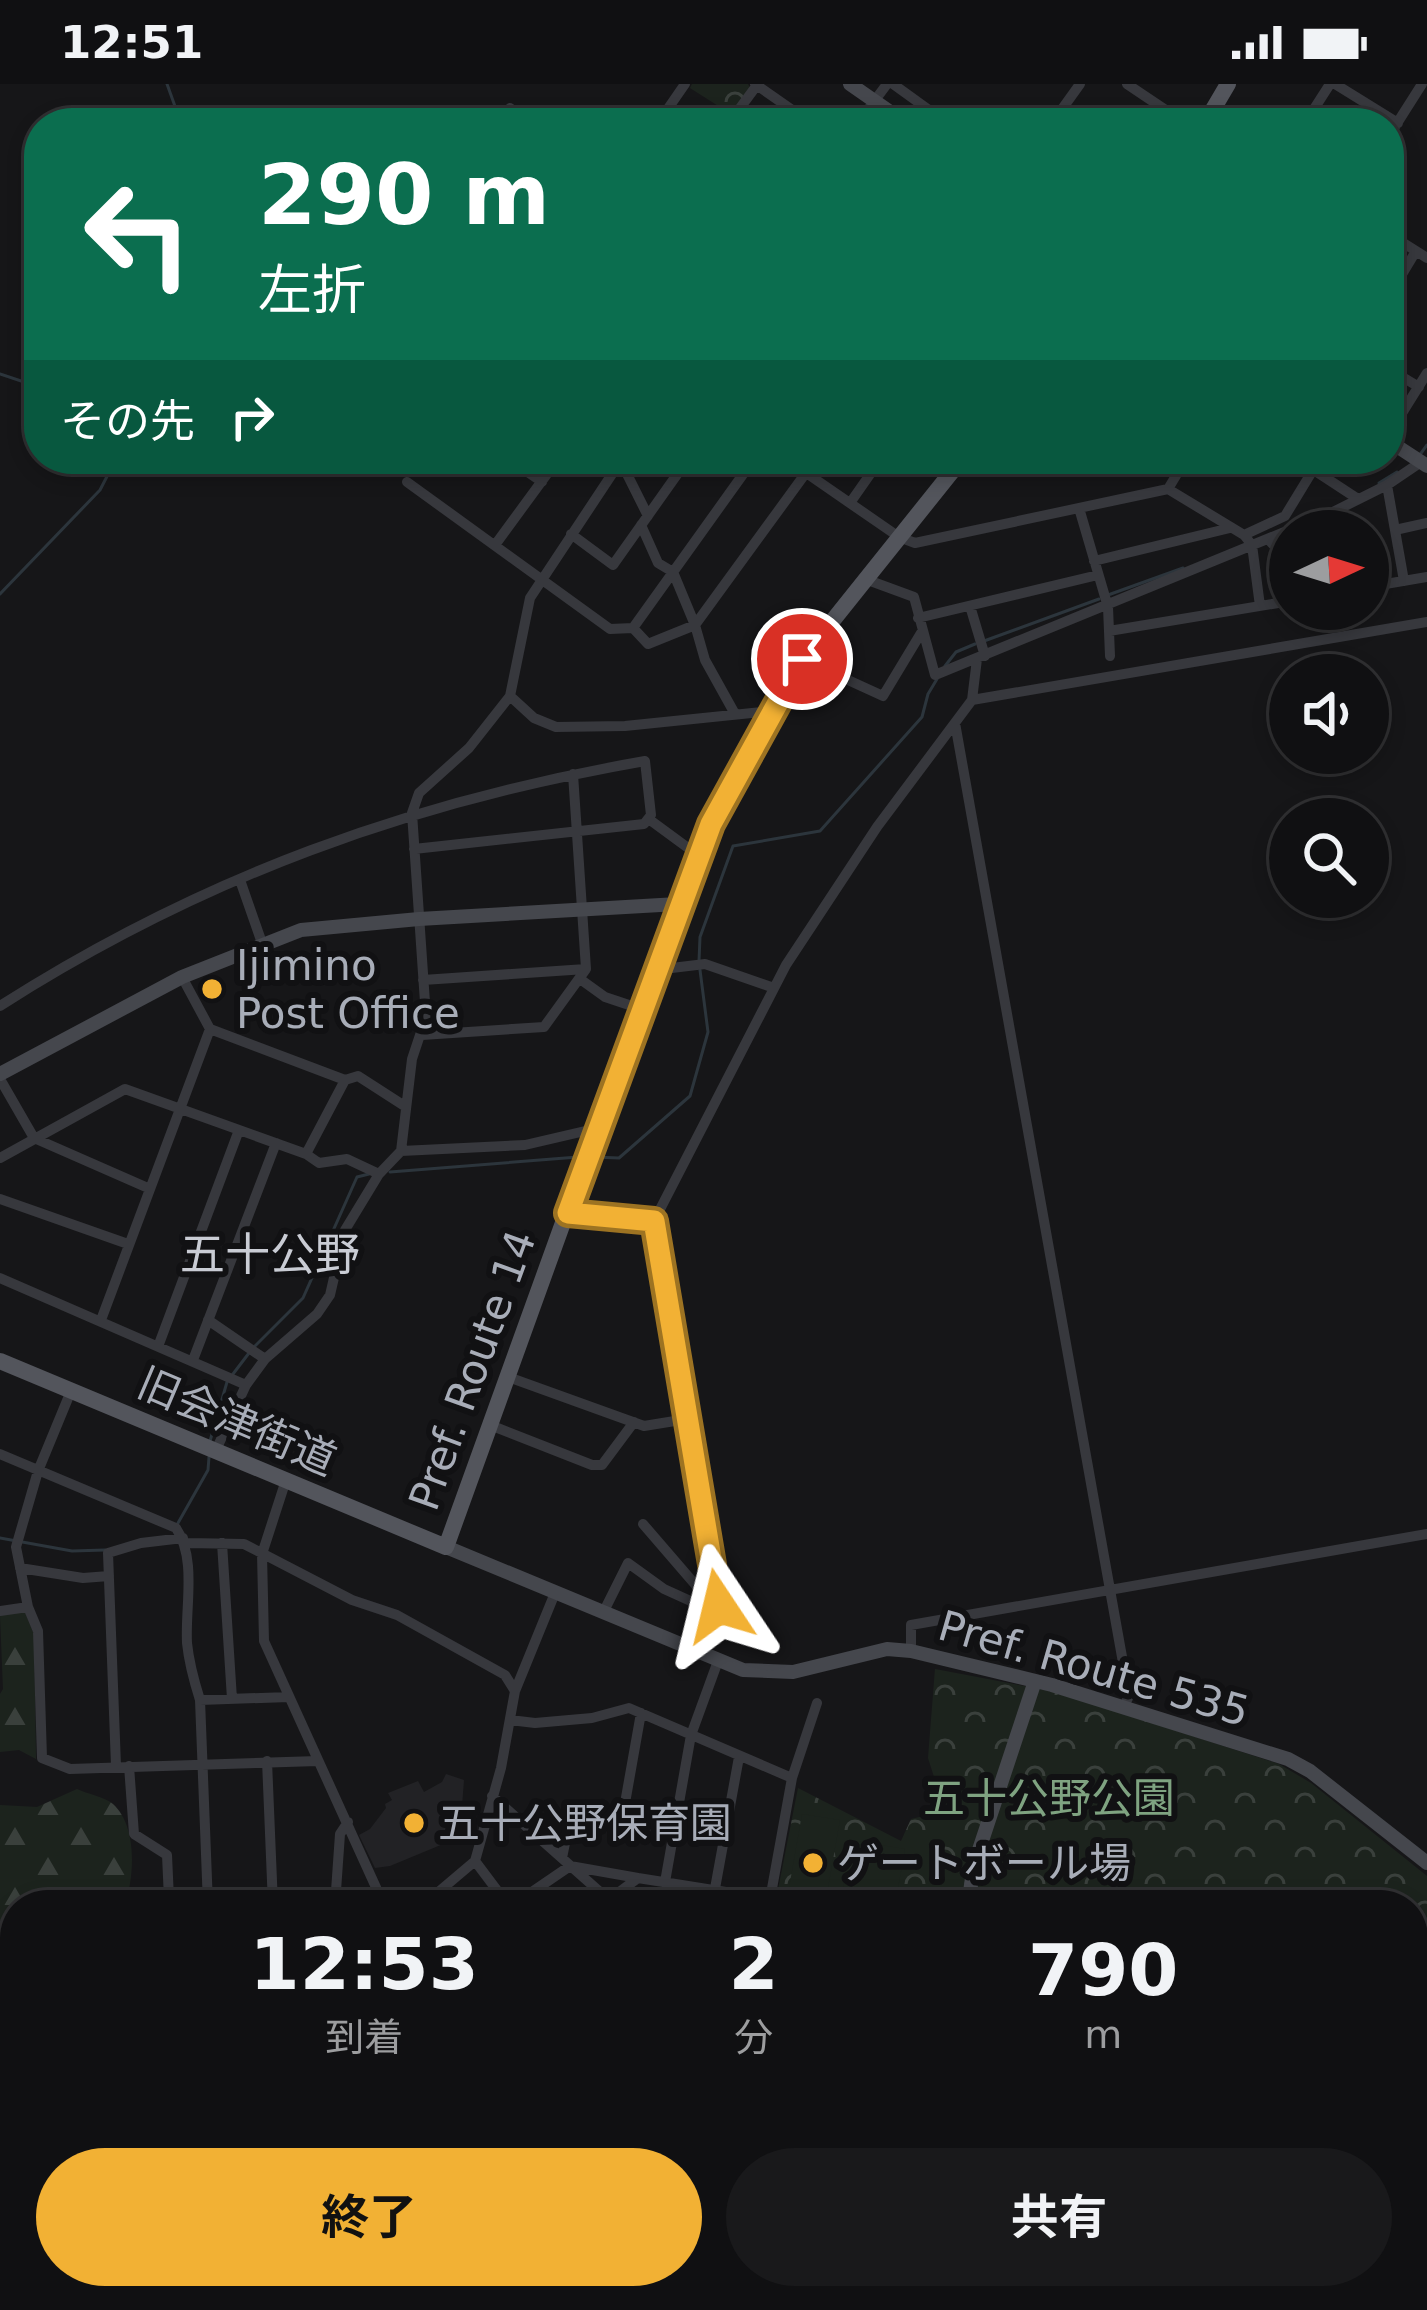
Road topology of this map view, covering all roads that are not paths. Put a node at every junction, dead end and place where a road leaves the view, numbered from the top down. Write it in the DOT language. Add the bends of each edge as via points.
graph roads {
  1 [pos="850,84"];
  2 [pos="890,84"];
  3 [pos="1127,84"];
  4 [pos="1332,84"];
  5 [pos="756,85"];
  6 [pos="1424,85"];
  7 [pos="873,100"];
  8 [pos="786,108"];
  9 [pos="868,108"];
  10 [pos="884,108"];
  11 [pos="925,108"];
  12 [pos="1163,108"];
  13 [pos="1372,108"];
  14 [pos="1404,113"];
  15 [pos="1427,374"];
  16 [pos="1404,378"];
  17 [pos="1419,387"];
  18 [pos="1404,412"];
  19 [pos="1425,462"];
  20 [pos="532,474"];
  21 [pos="548,474"];
  22 [pos="610,474"];
  23 [pos="622,474"];
  24 [pos="677,474"];
  25 [pos="743,474"];
  26 [pos="806,474"];
  27 [pos="808,474"];
  28 [pos="871,474"];
  29 [pos="950,474"];
  30 [pos="1177,474"];
  31 [pos="1311,474"];
  32 [pos="1319,474"];
  33 [pos="407,482"];
  34 [pos="542,482"];
  35 [pos="1387,485"];
  36 [pos="1168,489"];
  37 [pos="1358,499"];
  38 [pos="850,503"];
  39 [pos="1078,508"];
  40 [pos="1337,510"];
  41 [pos="644,520"];
  42 [pos="1427,523"];
  43 [pos="1230,528"];
  44 [pos="1395,530"];
  45 [pos="571,534"];
  46 [pos="899,537"];
  47 [pos="1268,539"];
  48 [pos="1248,540"];
  49 [pos="495,545"];
  50 [pos="1094,561"];
  51 [pos="673,572"];
  52 [pos="1098,575"];
  53 [pos="542,577"];
  54 [pos="1427,577"];
  55 [pos="865,579"];
  56 [pos="1404,581"];
  57 [pos="1389,584"];
  58 [pos="1269,604"];
  59 [pos="970,605"];
  60 [pos="1259,606"];
  61 [pos="1108,607"];
  62 [pos="918,618"];
  63 [pos="1427,622"];
  64 [pos="695,625"];
  65 [pos="633,628"];
  66 [pos="1109,631"];
  67 [pos="921,633"];
  68 [pos="1110,656"];
  69 [pos="981,657"];
  70 [pos="802,659"];
  71 [pos="510,696"];
  72 [pos="972,700"];
  73 [pos="773,711"];
  74 [pos="735,714"];
  75 [pos="955,723"];
  76 [pos="573,774"];
  77 [pos="412,813"];
  78 [pos="650,820"];
  79 [pos="576,830"];
  80 [pos="414,849"];
  81 [pos="699,856"];
  82 [pos="240,880"];
  83 [pos="678,904"];
  84 [pos="579,912"];
  85 [pos="419,919"];
  86 [pos="262,943"];
  87 [pos="655,970"];
  88 [pos="583,974"];
  89 [pos="182,977"];
  90 [pos="422,980"];
  91 [pos="774,988"];
  92 [pos="0,1006"];
  93 [pos="641,1009"];
  94 [pos="210,1029"];
  95 [pos="422,1035"];
  96 [pos="0,1077"];
  97 [pos="345,1080"];
  98 [pos="404,1106"];
  99 [pos="179,1107"];
  100 [pos="598,1128"];
  101 [pos="239,1130"];
  102 [pos="34,1138"];
  103 [pos="276,1143"];
  104 [pos="401,1151"];
  105 [pos="306,1154"];
  106 [pos="0,1158"];
  107 [pos="379,1174"];
  108 [pos="148,1188"];
  109 [pos="0,1199"];
  110 [pos="568,1213"];
  111 [pos="654,1221"];
  112 [pos="128,1244"];
  113 [pos="0,1278"];
  114 [pos="208,1320"];
  115 [pos="101,1321"];
  116 [pos="159,1345"];
  117 [pos="265,1359"];
  118 [pos="193,1360"];
  119 [pos="0,1361"];
  120 [pos="508,1377"];
  121 [pos="246,1385"];
  122 [pos="71,1390"];
  123 [pos="687,1419"];
  124 [pos="634,1423"];
  125 [pos="490,1425"];
  126 [pos="216,1450"];
  127 [pos="0,1454"];
  128 [pos="38,1471"];
  129 [pos="286,1480"];
  130 [pos="643,1525"];
  131 [pos="1427,1534"];
  132 [pos="185,1540"];
  133 [pos="222,1543"];
  134 [pos="446,1547"];
  135 [pos="262,1554"];
  136 [pos="20,1568"];
  137 [pos="109,1576"];
  138 [pos="1108,1590"];
  139 [pos="555,1593"];
  140 [pos="28,1607"];
  141 [pos="0,1611"];
  142 [pos="718,1612"];
  143 [pos="603,1613"];
  144 [pos="911,1651"];
  145 [pos="698,1653"];
  146 [pos="718,1661"];
  147 [pos="1035,1681"];
  148 [pos="515,1690"];
  149 [pos="289,1697"];
  150 [pos="232,1699"];
  151 [pos="200,1700"];
  152 [pos="817,1703"];
  153 [pos="1124,1706"];
  154 [pos="641,1713"];
  155 [pos="510,1720"];
  156 [pos="691,1735"];
  157 [pos="740,1757"];
  158 [pos="267,1761"];
  159 [pos="318,1761"];
  160 [pos="203,1762"];
  161 [pos="123,1766"];
  162 [pos="792,1778"];
  163 [pos="492,1796"];
  164 [pos="622,1820"];
  165 [pos="348,1822"];
  166 [pos="674,1829"];
  167 [pos="475,1861"];
  168 [pos="567,1862"];
  169 [pos="1427,1863"];
  170 [pos="638,1878"];
  171 [pos="665,1882"];
  172 [pos="166,1890"];
  173 [pos="208,1890"];
  174 [pos="272,1890"];
  175 [pos="336,1890"];
  176 [pos="377,1890"];
  177 [pos="441,1890"];
  178 [pos="499,1890"];
  179 [pos="531,1890"];
  180 [pos="594,1890"];
  181 [pos="622,1890"];
  182 [pos="715,1890"];
  183 [pos="772,1890"];
  184 [pos="970,1890"];
  1 -- 7 [label="main road"];
  2 -- 7 [label="street"];
  2 -- 11 [label="street"];
  3 -- 12 [label="street"];
  4 -- 13 [label="street"];
  5 -- 8 [label="street"];
  6 -- 14 [label="street"];
  7 -- 9 [label="street"];
  7 -- 10 [label="main road"];
  15 -- 17 [label="street"];
  16 -- 17 [label="street"];
  17 -- 18 [label="street"];
  19 -- 35 [label="street"];
  20 -- 34 [label="street"];
  21 -- 34 [label="street"];
  22 -- 45 [label="street"];
  23 -- 41 [label="street"];
  24 -- 41 [label="street"];
  25 -- 51 [label="street"];
  26 -- 64 [label="street"];
  27 -- 38 [label="street"];
  28 -- 38 [label="street"];
  29 -- 46 [label="main road, Pref. Route 14"];
  30 -- 36 [label="street"];
  31 -- 48 [label="street" via="1285,517"];
  32 -- 37 [label="street"];
  33 -- 49 [label="street"];
  34 -- 49 [label="street"];
  35 -- 37 [label="street"];
  35 -- 44 [label="street"];
  36 -- 39 [label="street"];
  36 -- 43 [label="street"];
  37 -- 40 [label="street"];
  38 -- 46 [label="street"];
  39 -- 46 [label="street" via="915,543"];
  39 -- 50 [label="street"];
  41 -- 45 [label="street" via="613,565"];
  41 -- 51 [label="street" via="658,563"];
  42 -- 44 [label="street"];
  43 -- 48 [label="street"];
  43 -- 50 [label="street"];
  44 -- 56 [label="street"];
  45 -- 53 [label="street"];
  46 -- 55 [label="main road, Pref. Route 14"];
  47 -- 48 [label="street"];
  48 -- 60 [label="street"];
  48 -- 61 [label="street"];
  49 -- 53 [label="street"];
  50 -- 52 [label="street"];
  51 -- 64 [label="street"];
  51 -- 65 [label="street"];
  52 -- 59 [label="street"];
  52 -- 61 [label="street"];
  53 -- 65 [label="street" via="610,628"];
  53 -- 71 [label="street" via="530,598"];
  54 -- 56 [label="street"];
  55 -- 62 [label="street" via="914,597"];
  55 -- 70 [label="main road, Pref. Route 14"];
  56 -- 57 [label="street"];
  58 -- 60 [label="street"];
  59 -- 62 [label="street"];
  59 -- 69 [label="street"];
  60 -- 66 [label="street"];
  61 -- 66 [label="street"];
  61 -- 69 [label="street"];
  62 -- 67 [label="street"];
  63 -- 72 [label="street"];
  64 -- 65 [label="street" via="649,644"];
  64 -- 74 [label="street"];
  66 -- 68 [label="street"];
  67 -- 69 [label="street" via="939,674"];
  67 -- 70 [label="street" via="883,696"];
  69 -- 72 [label="street"];
  70 -- 73 [label="main road, Pref. Route 14"];
  71 -- 74 [label="street" via="556,727"];
  71 -- 77 [label="street" via="419,793"];
  72 -- 75 [label="street"];
  73 -- 74 [label="street"];
  73 -- 81 [label="main road, Pref. Route 14"];
  75 -- 91 [label="street"];
  75 -- 138 [label="street"];
  76 -- 77 [label="street"];
  76 -- 78 [label="street" via="645,761"];
  76 -- 79 [label="street"];
  77 -- 80 [label="street"];
  77 -- 82 [label="street"];
  78 -- 79 [label="street"];
  78 -- 81 [label="street"];
  79 -- 80 [label="street"];
  79 -- 84 [label="street"];
  80 -- 85 [label="street"];
  81 -- 83 [label="main road, Pref. Route 14"];
  82 -- 86 [label="street"];
  82 -- 92 [label="street" via="133,928"];
  83 -- 84 [label="main road"];
  83 -- 87 [label="main road, Pref. Route 14"];
  84 -- 85 [label="main road"];
  84 -- 88 [label="street"];
  85 -- 86 [label="main road" via="301,930"];
  85 -- 90 [label="street"];
  86 -- 89 [label="main road"];
  87 -- 91 [label="street" via="705,964"];
  87 -- 93 [label="main road, Pref. Route 14"];
  88 -- 90 [label="street"];
  88 -- 93 [label="street" via="605,997"];
  88 -- 95 [label="street" via="544,1028"];
  89 -- 94 [label="street"];
  89 -- 96 [label="main road"];
  90 -- 95 [label="street"];
  91 -- 111 [label="street"];
  93 -- 100 [label="main road, Pref. Route 14"];
  94 -- 97 [label="street"];
  94 -- 99 [label="street"];
  95 -- 98 [label="street"];
  96 -- 102 [label="street"];
  97 -- 98 [label="street" via="358,1076"];
  97 -- 105 [label="street"];
  98 -- 104 [label="street"];
  99 -- 101 [label="street"];
  99 -- 102 [label="street" via="124,1089"];
  99 -- 108 [label="street"];
  100 -- 104 [label="street" via="525,1145"];
  100 -- 110 [label="main road, Pref. Route 14"];
  101 -- 103 [label="street"];
  101 -- 116 [label="street"];
  102 -- 106 [label="street"];
  102 -- 108 [label="street"];
  103 -- 105 [label="street"];
  103 -- 114 [label="street"];
  104 -- 107 [label="street"];
  105 -- 107 [label="street" via="320,1163 347,1159"];
  107 -- 117 [label="street" via="345,1230 330,1295"];
  108 -- 112 [label="street"];
  109 -- 112 [label="street"];
  110 -- 111 [label="street"];
  110 -- 120 [label="main road, Pref. Route 14"];
  111 -- 123 [label="street"];
  112 -- 115 [label="street"];
  113 -- 115 [label="street"];
  114 -- 117 [label="street"];
  114 -- 118 [label="street"];
  115 -- 116 [label="street"];
  116 -- 118 [label="street"];
  117 -- 121 [label="street"];
  118 -- 121 [label="street"];
  119 -- 122 [label="main road, 旧会津街道"];
  120 -- 124 [label="street"];
  120 -- 125 [label="main road, Pref. Route 14"];
  121 -- 126 [label="street"];
  122 -- 126 [label="main road, 旧会津街道"];
  122 -- 128 [label="street"];
  123 -- 124 [label="street"];
  123 -- 142 [label="street"];
  124 -- 125 [label="street" via="602,1465"];
  125 -- 134 [label="main road, Pref. Route 14"];
  126 -- 129 [label="main road, 旧会津街道"];
  127 -- 128 [label="street"];
  128 -- 132 [label="street" via="176,1528"];
  128 -- 136 [label="street" via="16,1547"];
  129 -- 134 [label="main road, 旧会津街道"];
  129 -- 135 [label="street"];
  130 -- 142 [label="street"];
  131 -- 138 [label="street"];
  132 -- 133 [label="street"];
  132 -- 137 [label="street" via="108,1553"];
  132 -- 151 [label="street" via="187,1642"];
  133 -- 135 [label="street"];
  133 -- 150 [label="street"];
  134 -- 139 [label="main road, Pref. Route 535"];
  135 -- 148 [label="street" via="397,1615 505,1676"];
  135 -- 149 [label="street" via="264,1641"];
  136 -- 137 [label="street"];
  136 -- 140 [label="street"];
  137 -- 161 [label="street"];
  138 -- 144 [label="street" via="911,1625"];
  138 -- 153 [label="street" via="1129,1696"];
  139 -- 143 [label="main road, Pref. Route 535"];
  139 -- 148 [label="street"];
  140 -- 141 [label="street"];
  140 -- 161 [label="street" via="38,1631 42,1758 70,1769"];
  142 -- 143 [label="street" via="628,1563"];
  142 -- 145 [label="street"];
  143 -- 145 [label="main road, Pref. Route 535"];
  144 -- 146 [label="main road, Pref. Route 535" via="874,1650 775,1674"];
  144 -- 147 [label="main road, Pref. Route 535"];
  145 -- 146 [label="main road, Pref. Route 535"];
  146 -- 156 [label="street"];
  147 -- 153 [label="main road, Pref. Route 535"];
  147 -- 184 [label="main road"];
  148 -- 155 [label="street"];
  149 -- 150 [label="street"];
  149 -- 159 [label="street"];
  150 -- 151 [label="street"];
  151 -- 160 [label="street"];
  152 -- 162 [label="street"];
  153 -- 169 [label="main road, Pref. Route 535" via="1299,1765"];
  154 -- 155 [label="street"];
  154 -- 156 [label="street"];
  154 -- 164 [label="street"];
  155 -- 163 [label="street"];
  156 -- 157 [label="street"];
  156 -- 166 [label="street"];
  157 -- 162 [label="street"];
  157 -- 182 [label="street"];
  158 -- 159 [label="street"];
  158 -- 160 [label="street"];
  158 -- 174 [label="street"];
  159 -- 165 [label="street"];
  160 -- 161 [label="street"];
  160 -- 173 [label="street"];
  161 -- 172 [label="street" via="134,1834 167,1855"];
  162 -- 183 [label="street"];
  163 -- 167 [label="street"];
  163 -- 168 [label="street"];
  164 -- 166 [label="street"];
  164 -- 168 [label="street" via="571,1813"];
  165 -- 175 [label="street"];
  165 -- 176 [label="street"];
  166 -- 171 [label="street"];
  167 -- 177 [label="street"];
  167 -- 178 [label="street"];
  168 -- 170 [label="street"];
  168 -- 179 [label="street"];
  168 -- 180 [label="street"];
  170 -- 171 [label="street"];
  170 -- 181 [label="street"];
  171 -- 182 [label="street"];
}
